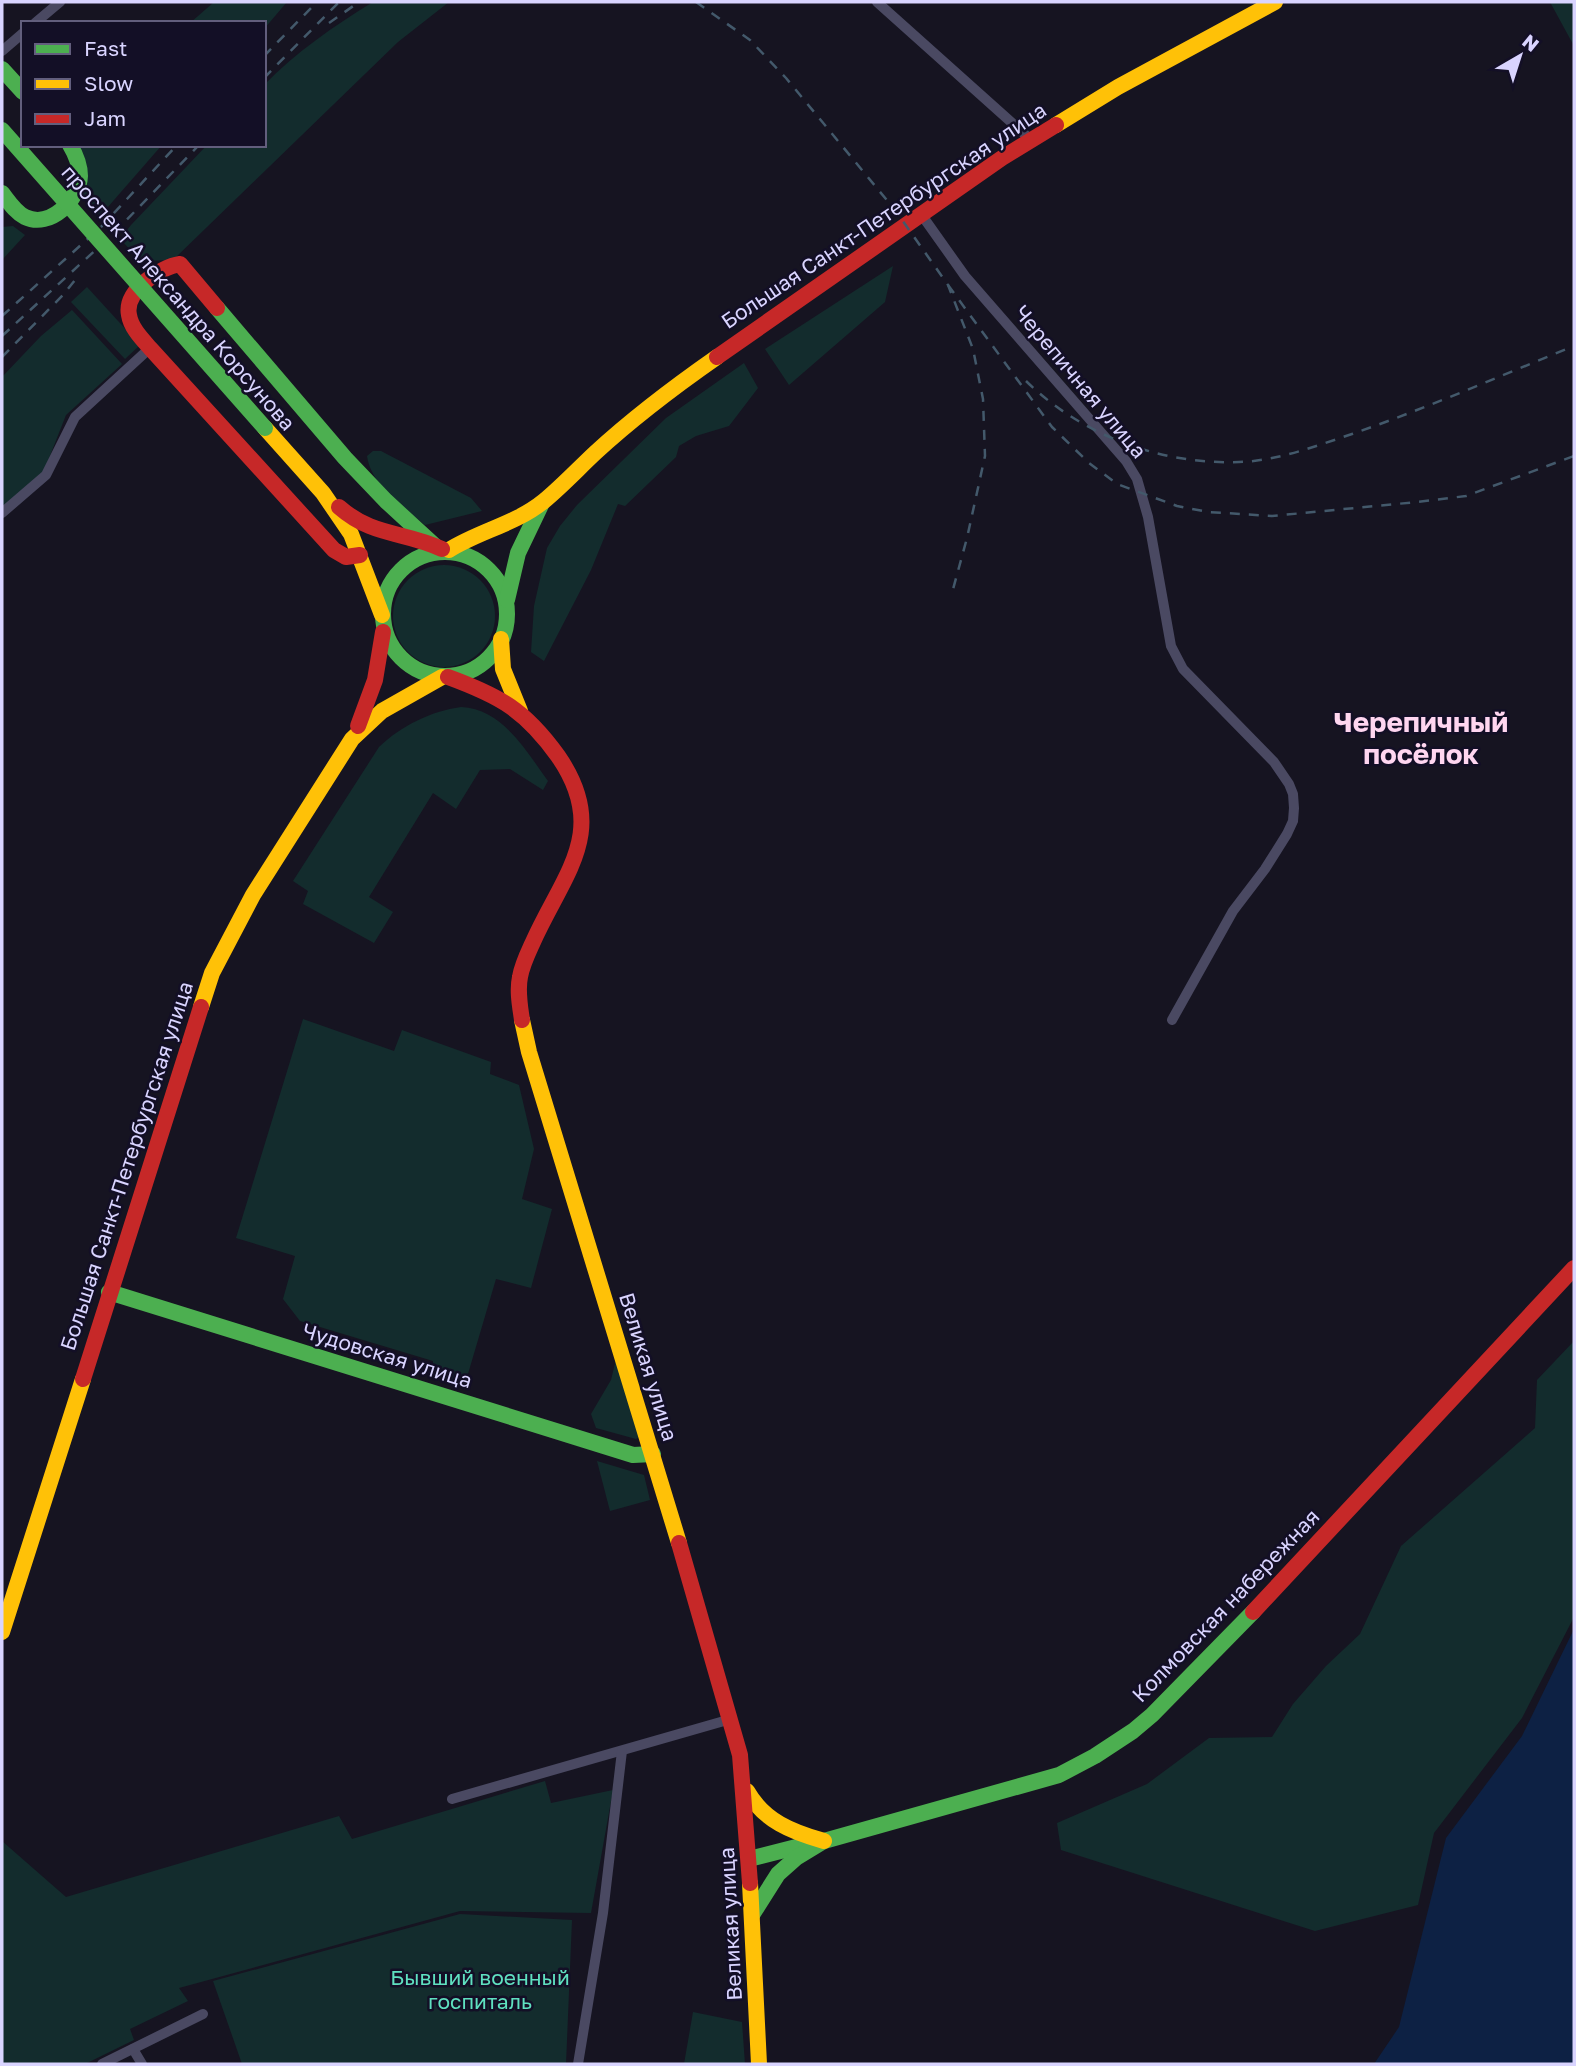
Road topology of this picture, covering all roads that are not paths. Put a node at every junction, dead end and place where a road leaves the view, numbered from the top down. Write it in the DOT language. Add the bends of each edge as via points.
graph roads {
  1 [pos="60,2"];
  2 [pos="877,2"];
  3 [pos="1275,2"];
  4 [pos="37,21"];
  5 [pos="21,35"];
  6 [pos="2,51"];
  7 [pos="2,69"];
  8 [pos="21,90"];
  9 [pos="2,130"];
  10 [pos="1030,139"];
  11 [pos="71,147"];
  12 [pos="4,201"];
  13 [pos="920,214"];
  14 [pos="150,348"];
  15 [pos="323,494"];
  16 [pos="543,502"];
  17 [pos="2,513"];
  18 [pos="442,548"];
  19 [pos="360,555"];
  20 [pos="506,606"];
  21 [pos="383,622"];
  22 [pos="501,639"];
  23 [pos="445,677"];
  24 [pos="521,714"];
  25 [pos="352,739"];
  26 [pos="1172,1020"];
  27 [pos="1574,1268"];
  28 [pos="109,1292"];
  29 [pos="653,1454"];
  30 [pos="2,1632"];
  31 [pos="731,1719"];
  32 [pos="622,1751"];
  33 [pos="744,1781"];
  34 [pos="452,1799"];
  35 [pos="824,1840"];
  36 [pos="750,1859"];
  37 [pos="752,1915"];
  38 [pos="203,2014"];
  39 [pos="133,2049"];
  40 [pos="102,2064"];
  41 [pos="142,2064"];
  42 [pos="578,2064"];
  43 [pos="759,2064"];
  1 -- 4 [label="street"];
  2 -- 10 [label="street"];
  3 -- 10 [label="main road, Большая Санкт-Петербургская улица"];
  5 -- 6 [label="street"];
  7 -- 8 [label="main road"];
  9 -- 15 [label="main road, проспект Александра Корсунова, bridge"];
  10 -- 13 [label="main road, Большая Санкт-Петербургская улица"];
  11 -- 12 [label="main road" via="80,172 78,188 68,205 38,219 24,216"];
  13 -- 16 [label="main road, Большая Санкт-Петербургская улица" via="670,390"];
  13 -- 26 [label="street, Черепичная улица" via="965,276 1126,461 1137,479 1148,517 1171,646 1184,669 1274,762 1293,794 1293,821 1287,834 1233,911"];
  14 -- 17 [label="street" via="75,417 46,475"];
  14 -- 18 [label="main road" via="129,317 129,300 162,268 180,264 371,487"];
  14 -- 19 [label="main road" via="334,550 346,557"];
  15 -- 18 [label="main road, проспект Александра Корсунова" via="365,526"];
  15 -- 19 [label="main road, проспект Александра Корсунова"];
  16 -- 18 [label="main road, Большая Санкт-Петербургская улица" via="515,520"];
  16 -- 20 [label="main road, Большая Санкт-Петербургская улица" via="518,553"];
  18 -- 20 [label="main road" via="486,567 500,585"];
  18 -- 21 [label="main road" via="401,571 388,590"];
  19 -- 21 [label="main road, проспект Александра Корсунова"];
  20 -- 22 [label="main road"];
  21 -- 23 [label="main road" via="391,647 408,665 430,676"];
  21 -- 25 [label="main road, Большая Санкт-Петербургская улица" via="379,666"];
  22 -- 23 [label="main road" via="476,669"];
  22 -- 24 [label="main road" via="507,683"];
  23 -- 24 [label="main road" via="483,689"];
  23 -- 25 [label="main road, Большая Санкт-Петербургская улица" via="387,707"];
  24 -- 29 [label="main road, Великая улица" via="569,775 584,819 580,843 520,976 521,1016"];
  25 -- 28 [label="main road, Большая Санкт-Петербургская улица" via="253,895 212,973"];
  27 -- 35 [label="main road, Колмовская набережная" via="1237,1629 1133,1731 1059,1775"];
  28 -- 29 [label="main road, Чудовская улица" via="633,1455"];
  28 -- 30 [label="main road, Большая Санкт-Петербургская улица"];
  29 -- 31 [label="main road, Великая улица"];
  31 -- 32 [label="street"];
  31 -- 33 [label="main road, Великая улица"];
  32 -- 34 [label="street"];
  32 -- 42 [label="street" via="603,1913"];
  33 -- 35 [label="main road" via="749,1797 763,1814 790,1830"];
  33 -- 36 [label="main road, Великая улица"];
  35 -- 36 [label="main road, Колмовская набережная"];
  35 -- 37 [label="main road" via="778,1874"];
  36 -- 37 [label="main road, Великая улица"];
  37 -- 43 [label="main road, Великая улица"];
  38 -- 39 [label="street"];
  39 -- 40 [label="street"];
  39 -- 41 [label="street"];
}
